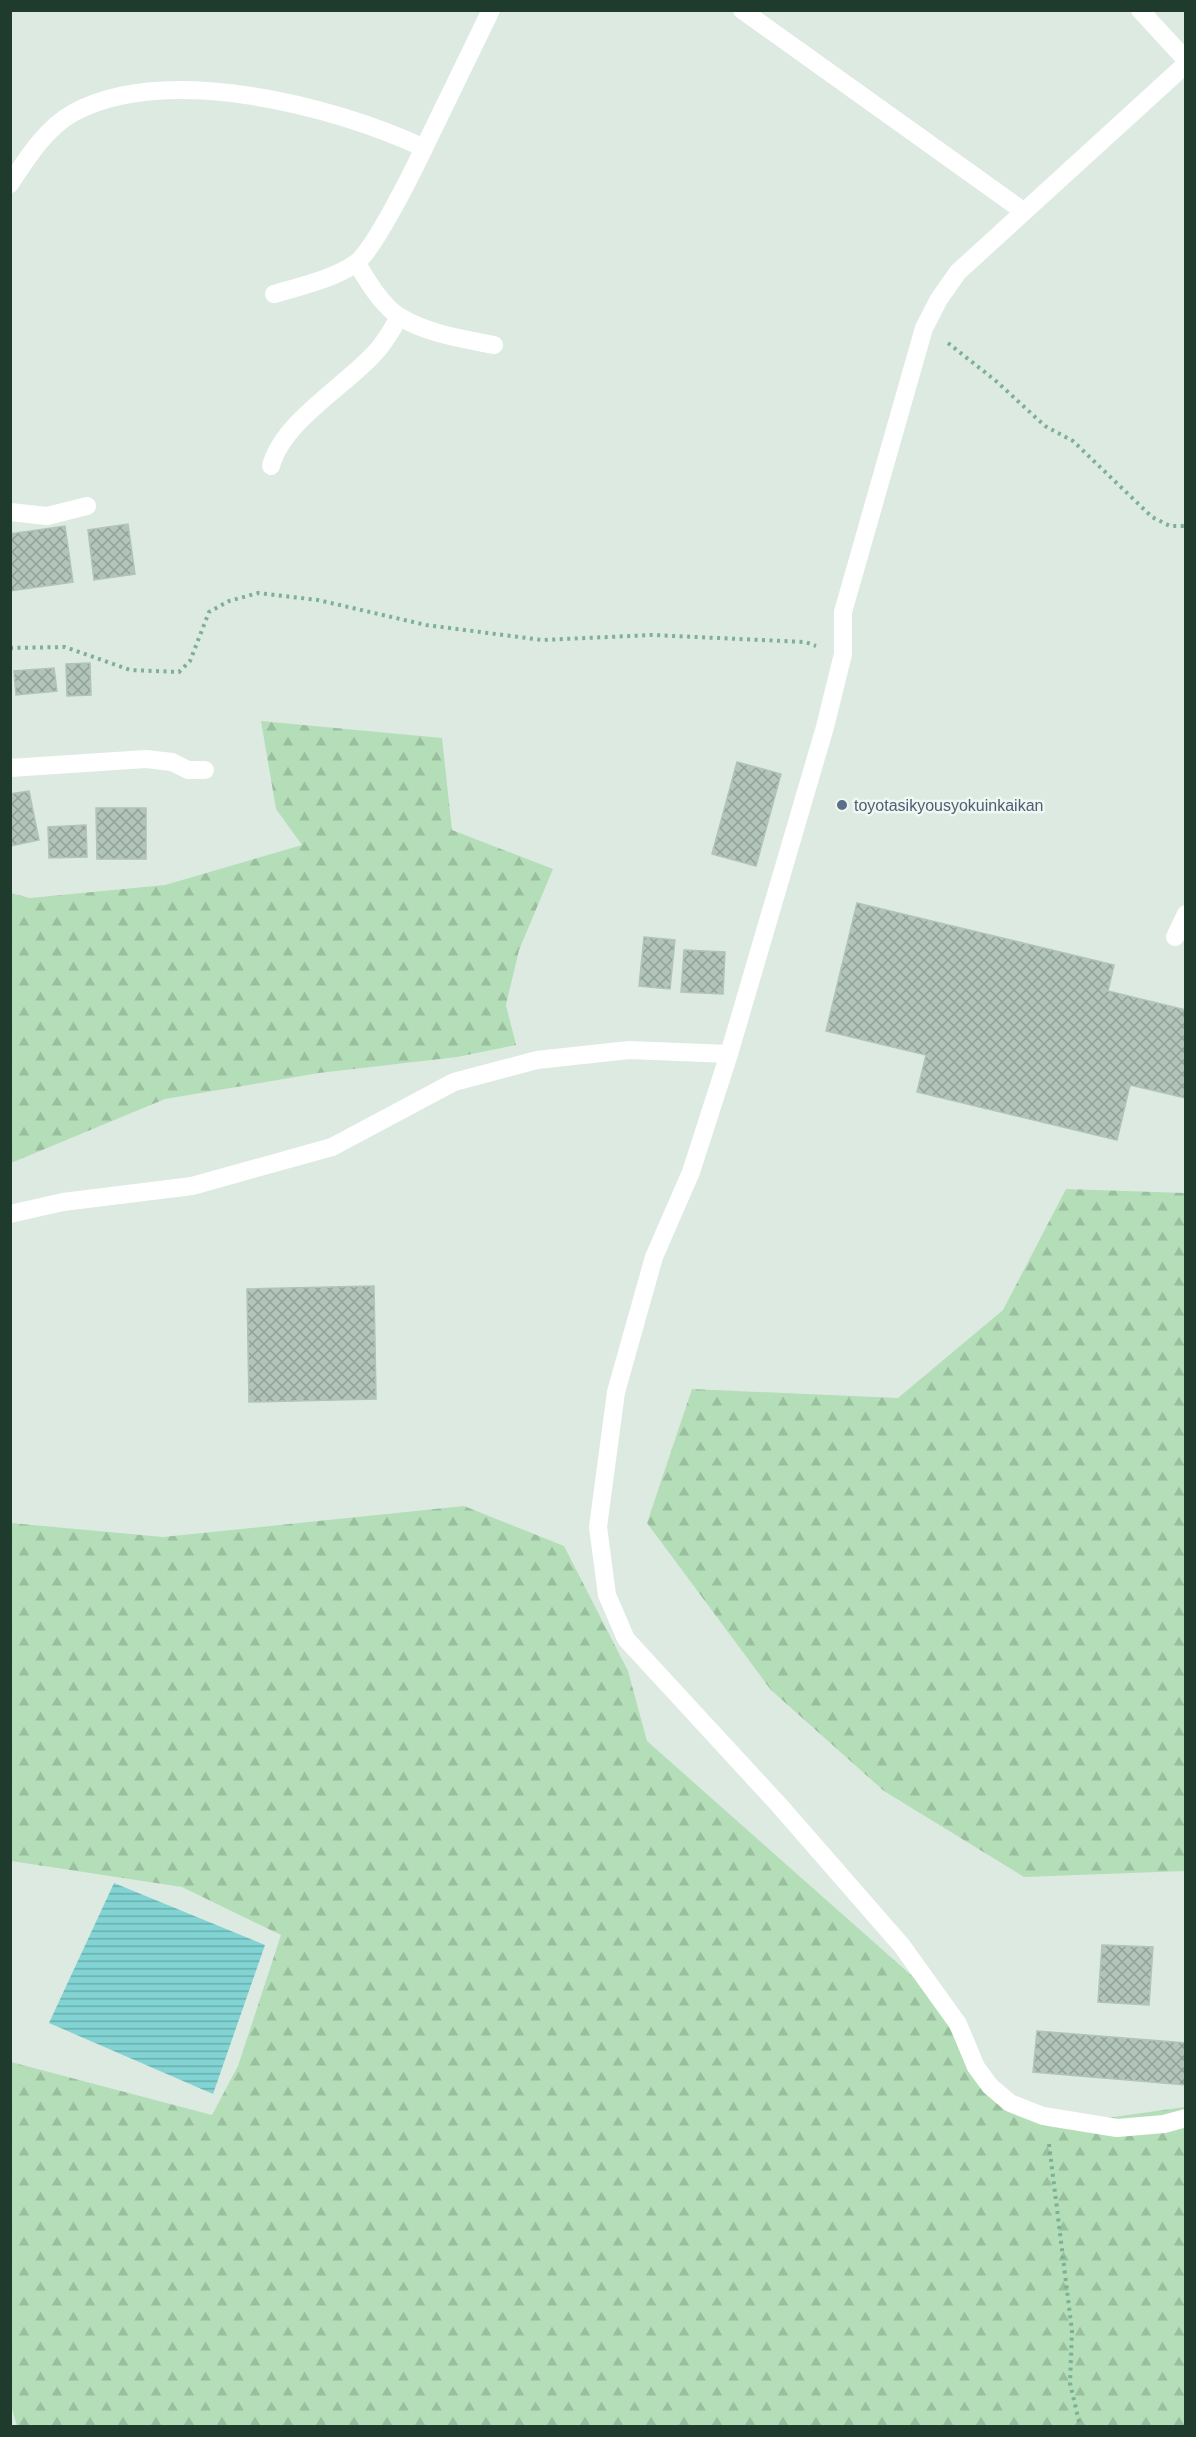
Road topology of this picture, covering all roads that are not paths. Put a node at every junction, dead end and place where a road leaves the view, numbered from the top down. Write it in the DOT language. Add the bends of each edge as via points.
graph roads {
  1 [pos="491,10"];
  2 [pos="742,10"];
  3 [pos="1140,10"];
  4 [pos="1185,62"];
  5 [pos="424,148"];
  6 [pos="10,184"];
  7 [pos="1023,212"];
  8 [pos="357,263"];
  9 [pos="274,294"];
  10 [pos="399,317"];
  11 [pos="494,345"];
  12 [pos="271,466"];
  13 [pos="87,506"];
  14 [pos="10,512"];
  15 [pos="10,768"];
  16 [pos="205,770"];
  17 [pos="1185,914"];
  18 [pos="1175,937"];
  19 [pos="729,1054"];
  20 [pos="10,1214"];
  21 [pos="1185,2118"];
  1 -- 5 [label="street"];
  2 -- 7 [label="street"];
  3 -- 4 [label="street"];
  4 -- 7 [label="street"];
  5 -- 6 [label="street" via="399,136 258,96 184,89 102,100 73,113 51,129"];
  5 -- 8 [label="street" via="377,236"];
  7 -- 19 [label="street" via="958,272 924,328 843,612 843,654 825,727"];
  8 -- 9 [label="street"];
  8 -- 10 [label="street" via="369,285"];
  10 -- 11 [label="street" via="450,336"];
  10 -- 12 [label="street" via="374,355 285,436"];
  13 -- 14 [label="street" via="46,516"];
  15 -- 16 [label="street" via="146,759 172,762 188,770"];
  17 -- 18 [label="street"];
  19 -- 20 [label="street" via="629,1050 537,1060 454,1082 321,1150 192,1186 63,1202"];
  19 -- 21 [label="street" via="691,1172 654,1257 616,1392 598,1527 607,1595 626,1639 902,1946 958,2024 976,2067 990,2086 1011,2103 1046,2116 1118,2127 1164,2124"];
}
